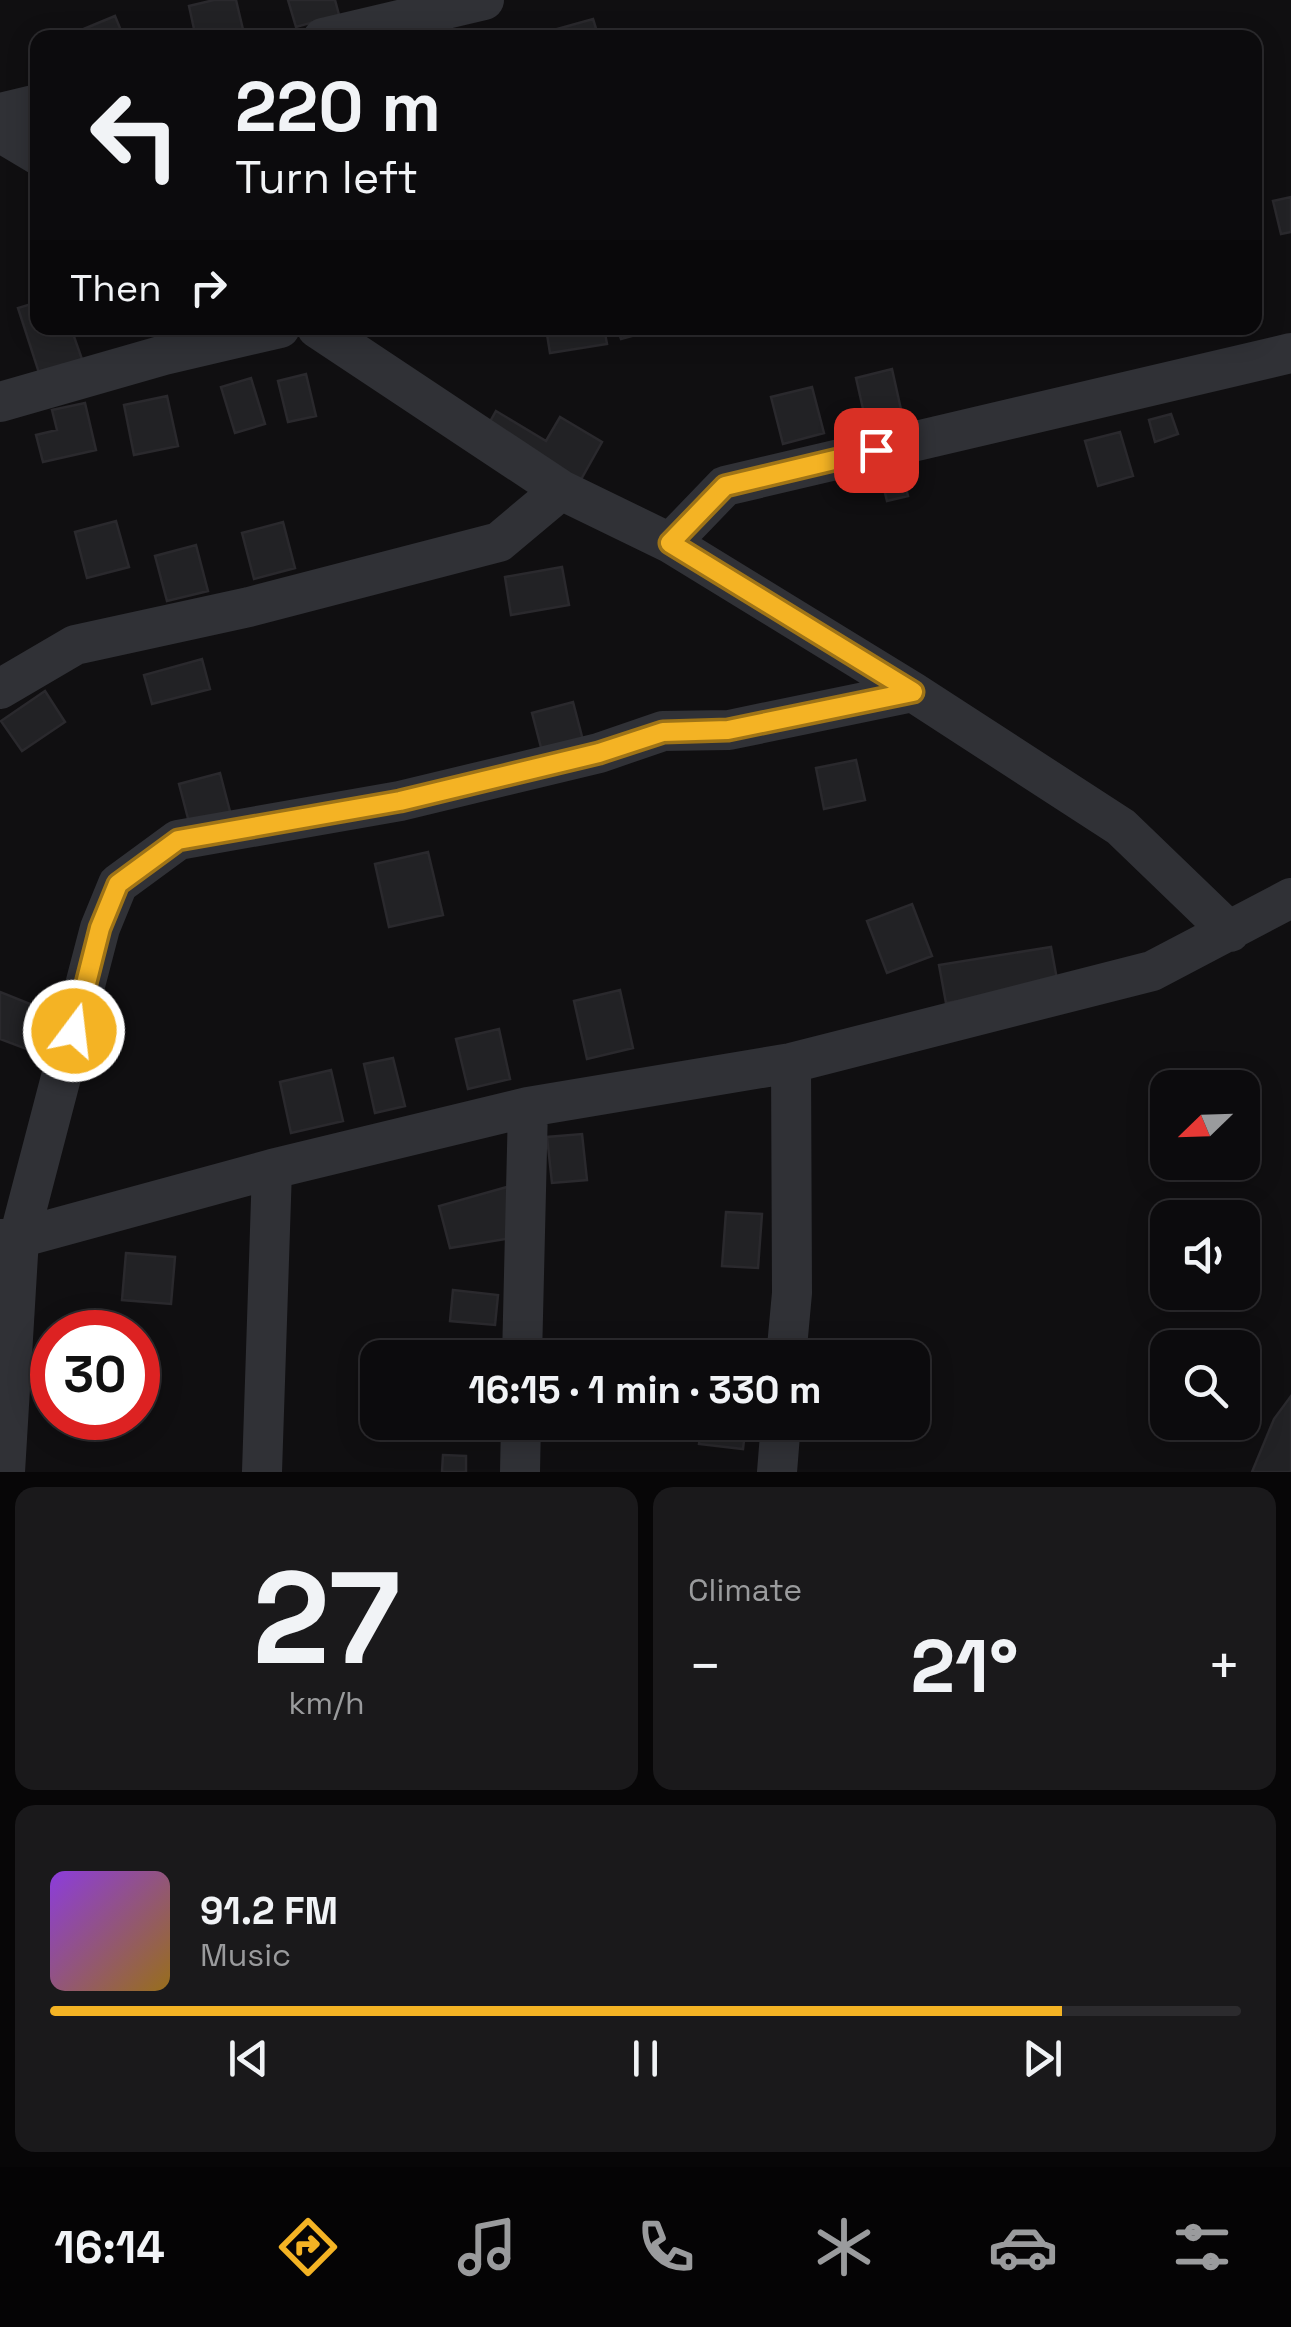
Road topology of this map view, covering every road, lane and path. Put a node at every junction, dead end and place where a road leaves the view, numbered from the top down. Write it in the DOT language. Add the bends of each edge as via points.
graph roads {
  1 [pos="484,0"];
  2 [pos="356,30"];
  3 [pos="30,106"];
  4 [pos="0,112"];
  5 [pos="0,132"];
  6 [pos="30,150"];
  7 [pos="250,335"];
  8 [pos="327,335"];
  9 [pos="1291,353"];
  10 [pos="0,402"];
  11 [pos="561,490"];
  12 [pos="670,543"];
  13 [pos="0,689"];
  14 [pos="913,692"];
  15 [pos="1291,898"];
  16 [pos="1230,932"];
  17 [pos="791,1063"];
  18 [pos="528,1108"];
  19 [pos="272,1168"];
  20 [pos="10,1239"];
  21 [pos="522,1340"];
  22 [pos="788,1340"];
  23 [pos="521,1440"];
  24 [pos="779,1440"];
  25 [pos="5,1472"];
  26 [pos="262,1472"];
  27 [pos="520,1472"];
  28 [pos="776,1472"];
  1 -- 2 [label="street"];
  3 -- 4 [label="street"];
  5 -- 6 [label="street"];
  7 -- 10 [label="street"];
  8 -- 11 [label="street"];
  9 -- 12 [label="street" via="725,486"];
  11 -- 12 [label="street"];
  11 -- 13 [label="street" via="499,542 75,645"];
  12 -- 14 [label="street"];
  14 -- 16 [label="street" via="1122,827"];
  14 -- 20 [label="street" via="728,730 663,732 400,801 178,840 118,884"];
  15 -- 16 [label="street"];
  16 -- 17 [label="street" via="1152,971"];
  17 -- 18 [label="street"];
  17 -- 22 [label="street"];
  18 -- 19 [label="street"];
  18 -- 21 [label="street"];
  19 -- 20 [label="street"];
  19 -- 26 [label="street"];
  20 -- 25 [label="street"];
  23 -- 27 [label="street"];
  24 -- 28 [label="street"];
}
